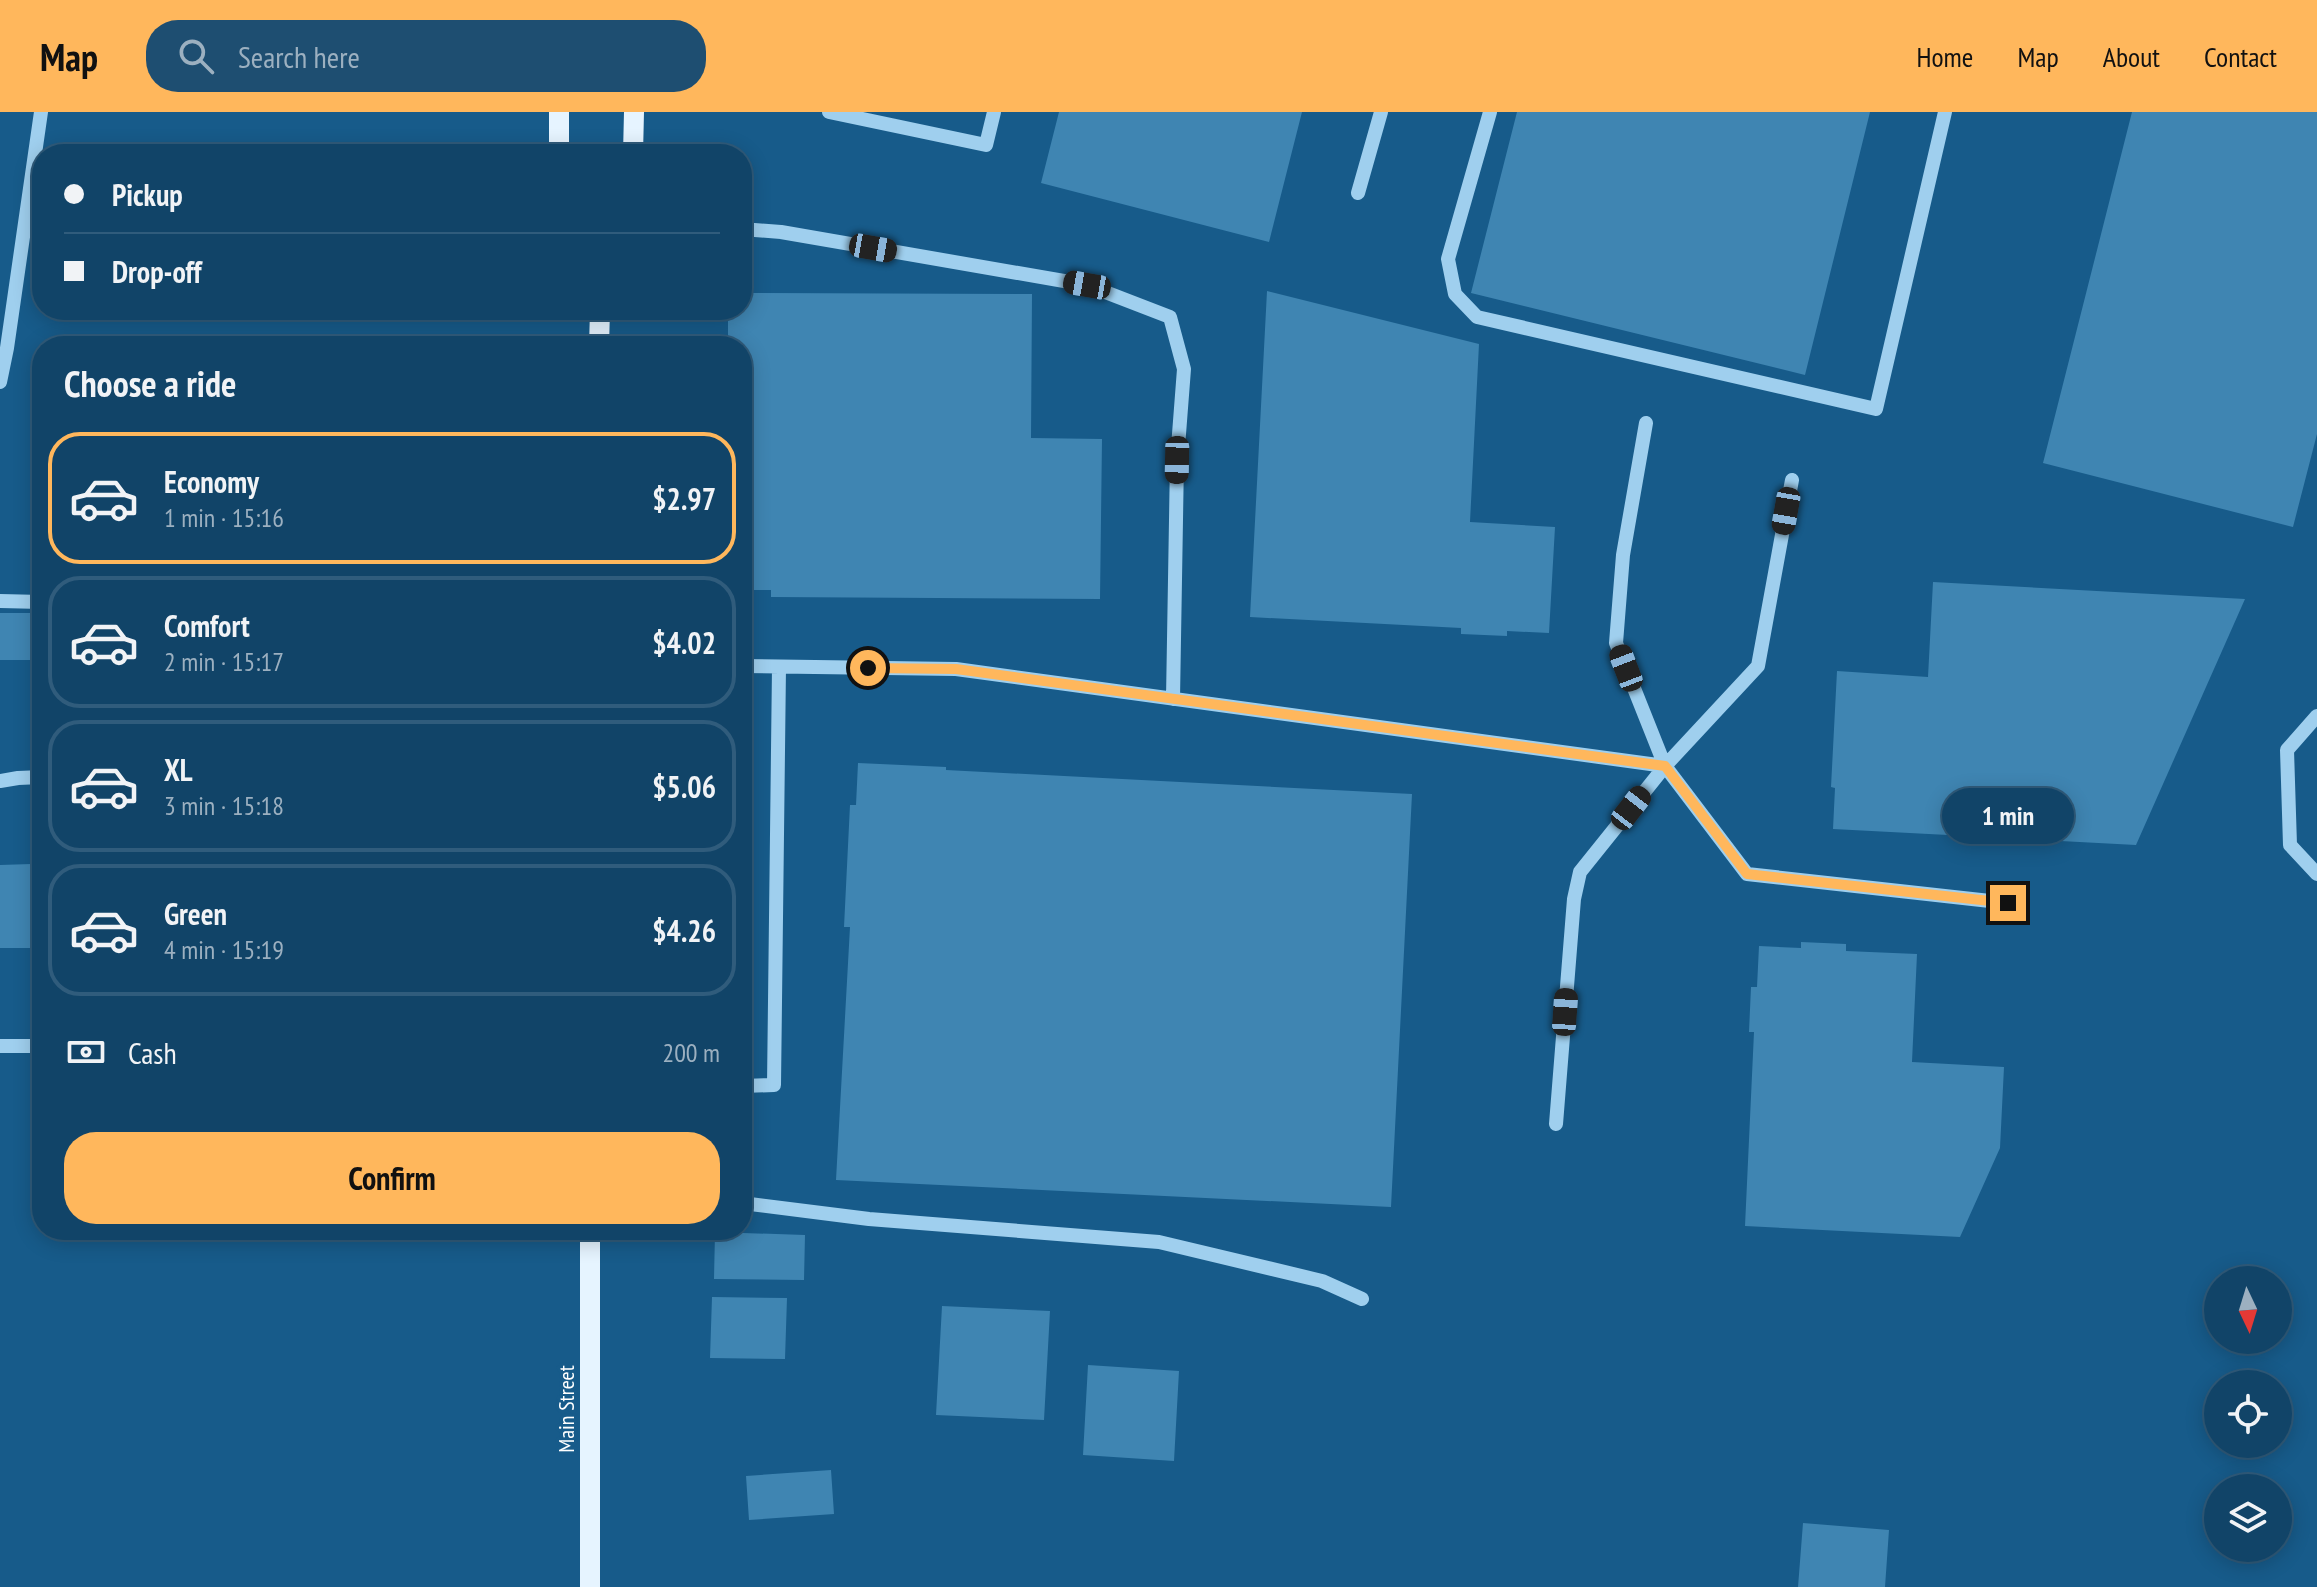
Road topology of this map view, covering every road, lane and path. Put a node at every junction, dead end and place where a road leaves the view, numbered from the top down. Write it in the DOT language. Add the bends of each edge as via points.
graph roads {
  1 [pos="41,112"];
  2 [pos="559,112"];
  3 [pos="634,112"];
  4 [pos="829,112"];
  5 [pos="994,112"];
  6 [pos="1381,112"];
  7 [pos="1490,112"];
  8 [pos="1945,112"];
  9 [pos="36,144"];
  10 [pos="559,144"];
  11 [pos="633,144"];
  12 [pos="32,174"];
  13 [pos="1358,193"];
  14 [pos="752,230"];
  15 [pos="0,382"];
  16 [pos="1646,423"];
  17 [pos="1792,480"];
  18 [pos="0,601"];
  19 [pos="32,602"];
  20 [pos="752,666"];
  21 [pos="779,667"];
  22 [pos="1173,699"];
  23 [pos="2317,716"];
  24 [pos="1665,766"];
  25 [pos="32,778"];
  26 [pos="0,781"];
  27 [pos="2317,874"];
  28 [pos="2008,903"];
  29 [pos="0,1046"];
  30 [pos="32,1046"];
  31 [pos="752,1086"];
  32 [pos="1556,1124"];
  33 [pos="752,1204"];
  34 [pos="590,1240"];
  35 [pos="1362,1299"];
  36 [pos="590,1587"];
  1 -- 9 [label="street"];
  2 -- 10 [label="main road"];
  3 -- 11 [label="main road"];
  4 -- 5 [label="street" via="986,145"];
  6 -- 13 [label="street"];
  7 -- 8 [label="street" via="1448,259 1455,294 1477,317 1876,409"];
  12 -- 15 [label="street"];
  14 -- 22 [label="street" via="1087,285 1170,317 1184,369"];
  16 -- 24 [label="street" via="1623,555 1616,643"];
  17 -- 24 [label="street" via="1758,666"];
  18 -- 19 [label="street"];
  20 -- 21 [label="street"];
  21 -- 22 [label="street" via="956,669"];
  21 -- 31 [label="street" via="774,1085"];
  22 -- 24 [label="street"];
  23 -- 27 [label="street" via="2287,750 2290,845"];
  24 -- 28 [label="street" via="1747,874"];
  24 -- 32 [label="street" via="1580,872"];
  25 -- 26 [label="street"];
  29 -- 30 [label="street"];
  33 -- 35 [label="street" via="1159,1242 1322,1281"];
  34 -- 36 [label="main road, Main Street"];
}
